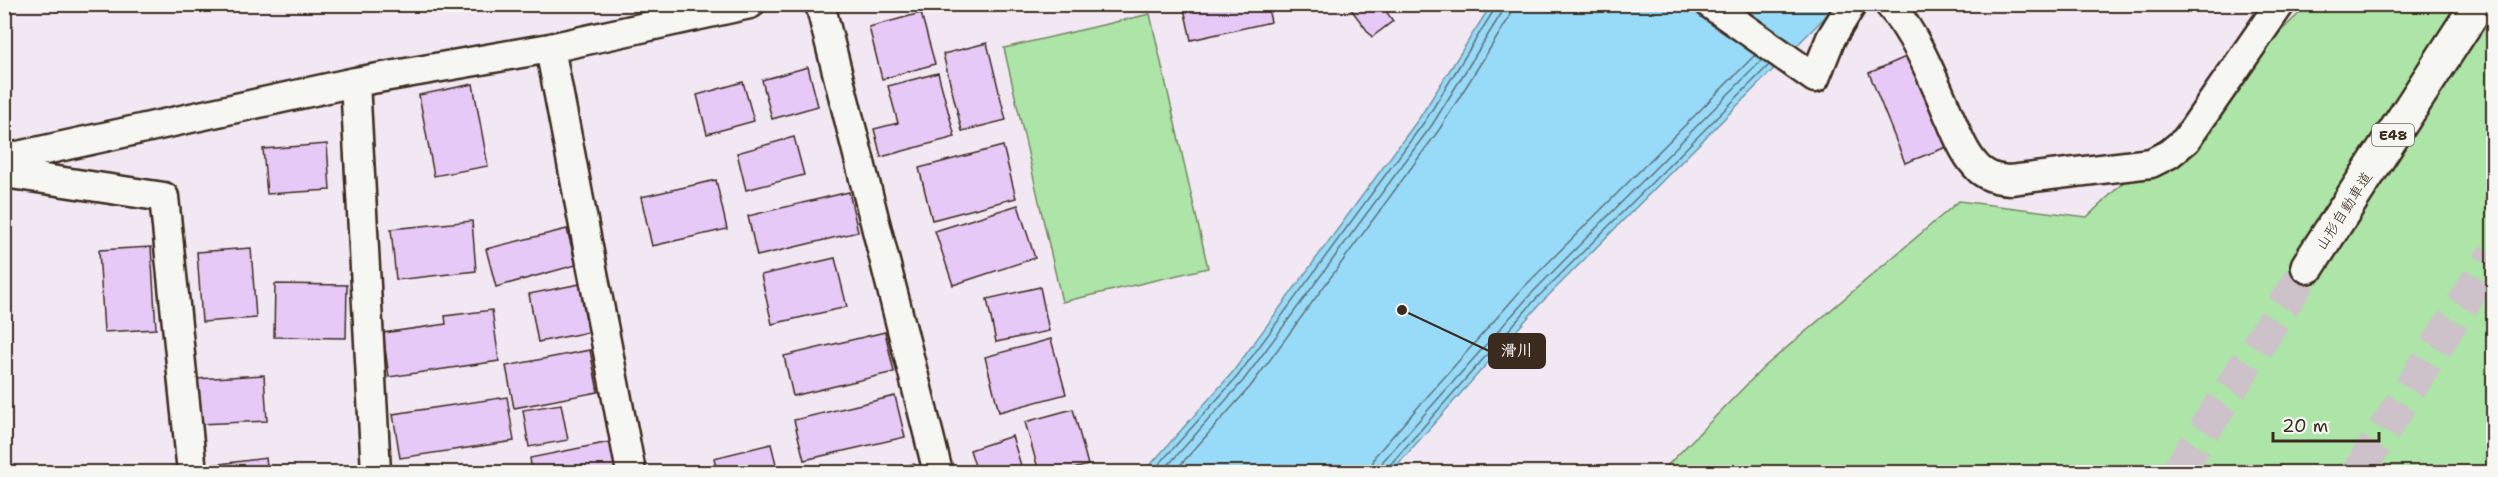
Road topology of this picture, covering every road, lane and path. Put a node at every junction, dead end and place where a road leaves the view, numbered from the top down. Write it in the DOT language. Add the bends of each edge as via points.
graph roads {
  1 [pos="750,4"];
  2 [pos="820,4"];
  3 [pos="1710,4"];
  4 [pos="1852,4"];
  5 [pos="1888,4"];
  6 [pos="2280,4"];
  7 [pos="2478,4"];
  8 [pos="550,48"];
  9 [pos="355,82"];
  10 [pos="4,159"];
  11 [pos="4,173"];
  12 [pos="2308,266"];
  13 [pos="192,472"];
  14 [pos="376,472"];
  15 [pos="630,472"];
  16 [pos="938,472"];
  1 -- 8 [label="street"];
  2 -- 16 [label="street"];
  3 -- 4 [label="street" via="1815,78 1831,38"];
  5 -- 6 [label="street" via="1920,52 1965,151 1993,179 2010,180 2151,163 2169,154 2186,140"];
  7 -- 12 [label="highway, 山形自動車道 / E48"];
  8 -- 9 [label="street"];
  8 -- 15 [label="street"];
  9 -- 10 [label="street"];
  9 -- 14 [label="street"];
  11 -- 13 [label="street" via="164,197"];
}
